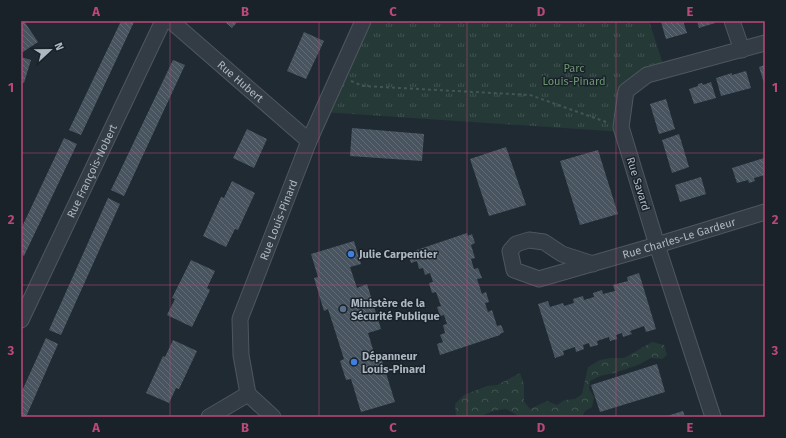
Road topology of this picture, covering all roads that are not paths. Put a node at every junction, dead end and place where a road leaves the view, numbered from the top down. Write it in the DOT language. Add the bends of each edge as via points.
graph roads {
  1 [pos="163,21"];
  2 [pos="171,21"];
  3 [pos="363,21"];
  4 [pos="732,21"];
  5 [pos="765,43"];
  6 [pos="742,50"];
  7 [pos="309,141"];
  8 [pos="765,212"];
  9 [pos="657,245"];
  10 [pos="593,264"];
  11 [pos="26,294"];
  12 [pos="21,320"];
  13 [pos="248,394"];
  14 [pos="209,417"];
  15 [pos="273,417"];
  16 [pos="713,417"];
  1 -- 11 [label="street, Rue François-Nobert"];
  2 -- 7 [label="street, Rue Hubert"];
  3 -- 7 [label="street, Rue Louis-Pinard"];
  4 -- 6 [label="street"];
  5 -- 6 [label="street, Rue Savard"];
  6 -- 9 [label="street, Rue Savard" via="647,75 626,91 621,128"];
  7 -- 13 [label="street, Rue Louis-Pinard" via="240,319 241,355"];
  8 -- 9 [label="street, Rue Charles-Le Gardeur"];
  9 -- 10 [label="street, Rue Charles-Le Gardeur"];
  9 -- 16 [label="street, Rue Savard"];
  10 -- 10 [label="street, Rue Charles-Le Gardeur" via="539,279 514,270 510,251 516,244 529,240 544,242 562,254"];
  11 -- 12 [label="street, Rue François-Nobert"];
  13 -- 14 [label="street"];
  13 -- 15 [label="street"];
}
